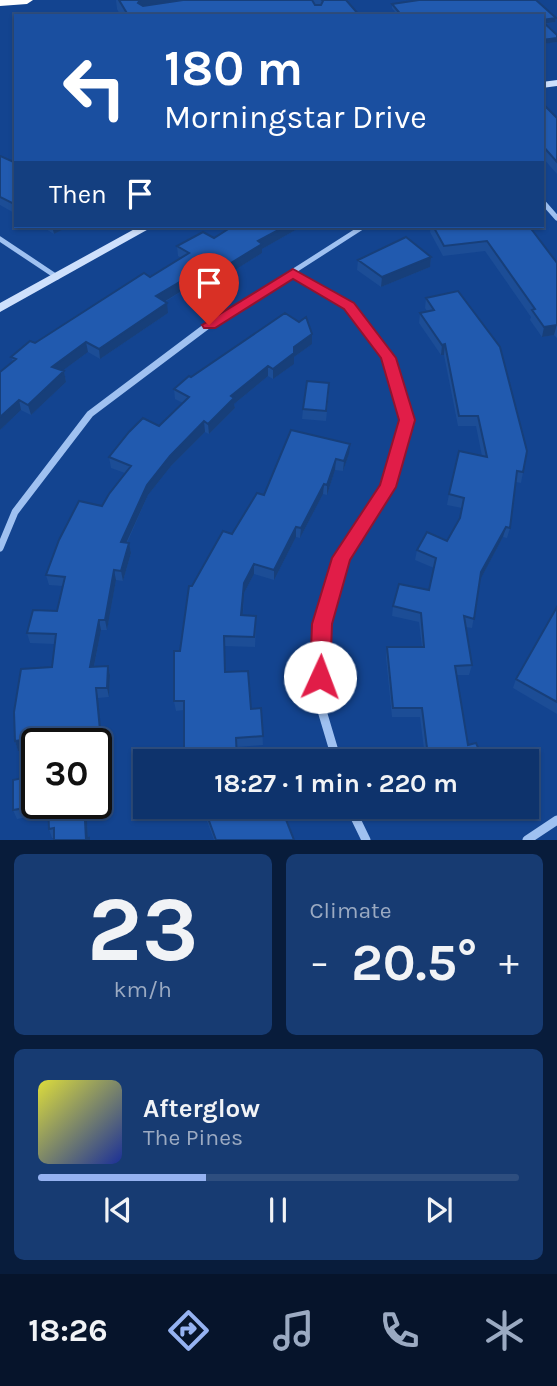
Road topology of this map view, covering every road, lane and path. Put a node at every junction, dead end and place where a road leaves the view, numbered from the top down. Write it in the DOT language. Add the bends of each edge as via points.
graph roads {
  1 [pos="27,0"];
  2 [pos="0,2"];
  3 [pos="544,203"];
  4 [pos="557,218"];
  5 [pos="144,228"];
  6 [pos="361,228"];
  7 [pos="0,239"];
  8 [pos="293,273"];
  9 [pos="58,277"];
  10 [pos="0,308"];
  11 [pos="0,548"];
  12 [pos="333,749"];
  13 [pos="356,819"];
  14 [pos="557,820"];
  15 [pos="366,840"];
  16 [pos="527,840"];
  1 -- 2 [label="highway"];
  3 -- 4 [label="street"];
  5 -- 9 [label="street"];
  6 -- 8 [label="street"];
  7 -- 9 [label="street"];
  8 -- 11 [label="street" via="188,338 90,414 15,512"];
  8 -- 12 [label="street" via="349,306 388,358 407,420 388,487 341,558 322,624 320,704"];
  9 -- 10 [label="street"];
  13 -- 15 [label="street"];
  14 -- 16 [label="street"];
}
